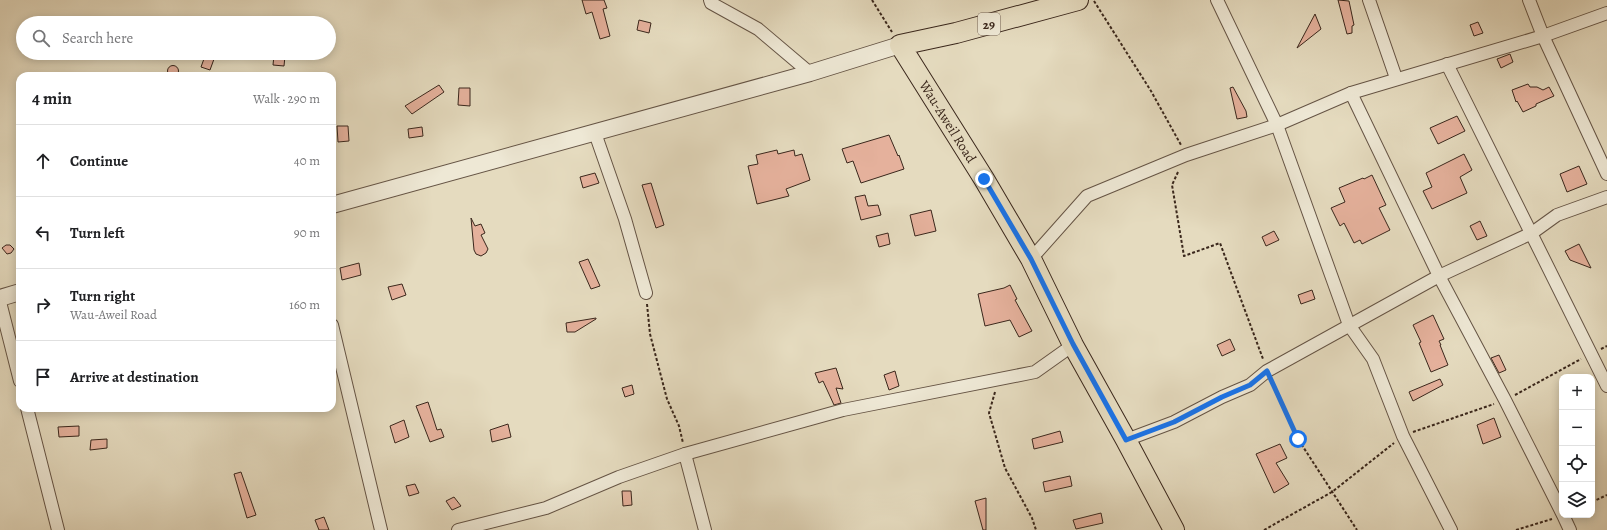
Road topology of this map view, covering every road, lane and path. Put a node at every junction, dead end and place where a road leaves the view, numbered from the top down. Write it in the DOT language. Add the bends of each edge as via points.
graph roads {
  1 [pos="710,0"];
  2 [pos="872,0"];
  3 [pos="1078,0"];
  4 [pos="1094,0"];
  5 [pos="1218,0"];
  6 [pos="1369,0"];
  7 [pos="1529,0"];
  8 [pos="1607,13"];
  9 [pos="1543,36"];
  10 [pos="900,45"];
  11 [pos="1447,64"];
  12 [pos="810,73"];
  13 [pos="1396,78"];
  14 [pos="1351,92"];
  15 [pos="1277,125"];
  16 [pos="595,132"];
  17 [pos="1186,155"];
  18 [pos="1607,174"];
  19 [pos="1607,197"];
  20 [pos="336,204"];
  21 [pos="1532,233"];
  22 [pos="1031,259"];
  23 [pos="1439,276"];
  24 [pos="16,293"];
  25 [pos="646,293"];
  26 [pos="0,298"];
  27 [pos="0,302"];
  28 [pos="1349,325"];
  29 [pos="336,342"];
  30 [pos="1073,344"];
  31 [pos="1607,346"];
  32 [pos="1591,354"];
  33 [pos="16,365"];
  34 [pos="1267,371"];
  35 [pos="1003,378"];
  36 [pos="1607,386"];
  37 [pos="1505,400"];
  38 [pos="28,412"];
  39 [pos="1403,436"];
  40 [pos="1126,440"];
  41 [pos="685,454"];
  42 [pos="1332,492"];
  43 [pos="1607,495"];
  44 [pos="1595,501"];
  45 [pos="1559,506"];
  46 [pos="1559,515"];
  47 [pos="1565,518"];
  48 [pos="58,530"];
  49 [pos="381,530"];
  50 [pos="458,530"];
  51 [pos="705,530"];
  52 [pos="1036,530"];
  53 [pos="1174,530"];
  54 [pos="1264,530"];
  55 [pos="1356,530"];
  56 [pos="1451,530"];
  57 [pos="1516,530"];
  58 [pos="1570,530"];
  1 -- 12 [label="street" via="711,3 758,29"];
  2 -- 10 [label="path"];
  3 -- 10 [label="main road, 29"];
  4 -- 17 [label="path" via="1151,91"];
  5 -- 15 [label="street"];
  6 -- 13 [label="street"];
  7 -- 9 [label="street"];
  8 -- 9 [label="street"];
  9 -- 11 [label="street"];
  9 -- 18 [label="street"];
  10 -- 12 [label="street"];
  10 -- 22 [label="main road, Wau-Aweil Road"];
  11 -- 13 [label="street"];
  11 -- 21 [label="street"];
  12 -- 16 [label="street"];
  13 -- 14 [label="street"];
  14 -- 15 [label="street"];
  14 -- 23 [label="street"];
  15 -- 17 [label="street"];
  15 -- 28 [label="street"];
  16 -- 20 [label="street"];
  16 -- 25 [label="street" via="625,219"];
  17 -- 22 [label="street" via="1087,196"];
  17 -- 34 [label="path" via="1172,184 1184,256 1220,243"];
  19 -- 21 [label="street" via="1557,215"];
  21 -- 23 [label="street"];
  21 -- 32 [label="street"];
  22 -- 30 [label="main road, Wau-Aweil Road"];
  23 -- 28 [label="street"];
  23 -- 37 [label="street"];
  24 -- 26 [label="street"];
  25 -- 41 [label="path" via="650,334 667,399 679,426"];
  27 -- 33 [label="street"];
  28 -- 34 [label="street"];
  28 -- 39 [label="street" via="1373,359"];
  29 -- 49 [label="street"];
  30 -- 35 [label="street" via="1035,372"];
  30 -- 40 [label="main road, Wau-Aweil Road"];
  31 -- 32 [label="path"];
  32 -- 36 [label="street"];
  32 -- 37 [label="path"];
  34 -- 40 [label="street" via="1250,385 1174,422"];
  34 -- 42 [label="path" via="1298,439"];
  35 -- 41 [label="street" via="843,410"];
  35 -- 52 [label="path" via="994,394 989,413 1005,468"];
  37 -- 39 [label="path"];
  37 -- 45 [label="street"];
  38 -- 48 [label="street"];
  39 -- 42 [label="path"];
  39 -- 56 [label="street"];
  40 -- 53 [label="main road, Wau-Aweil Road"];
  41 -- 50 [label="street" via="619,477 546,508"];
  41 -- 51 [label="street"];
  42 -- 54 [label="path"];
  42 -- 55 [label="path"];
  43 -- 44 [label="path"];
  46 -- 57 [label="path"];
  47 -- 58 [label="street"];
}
